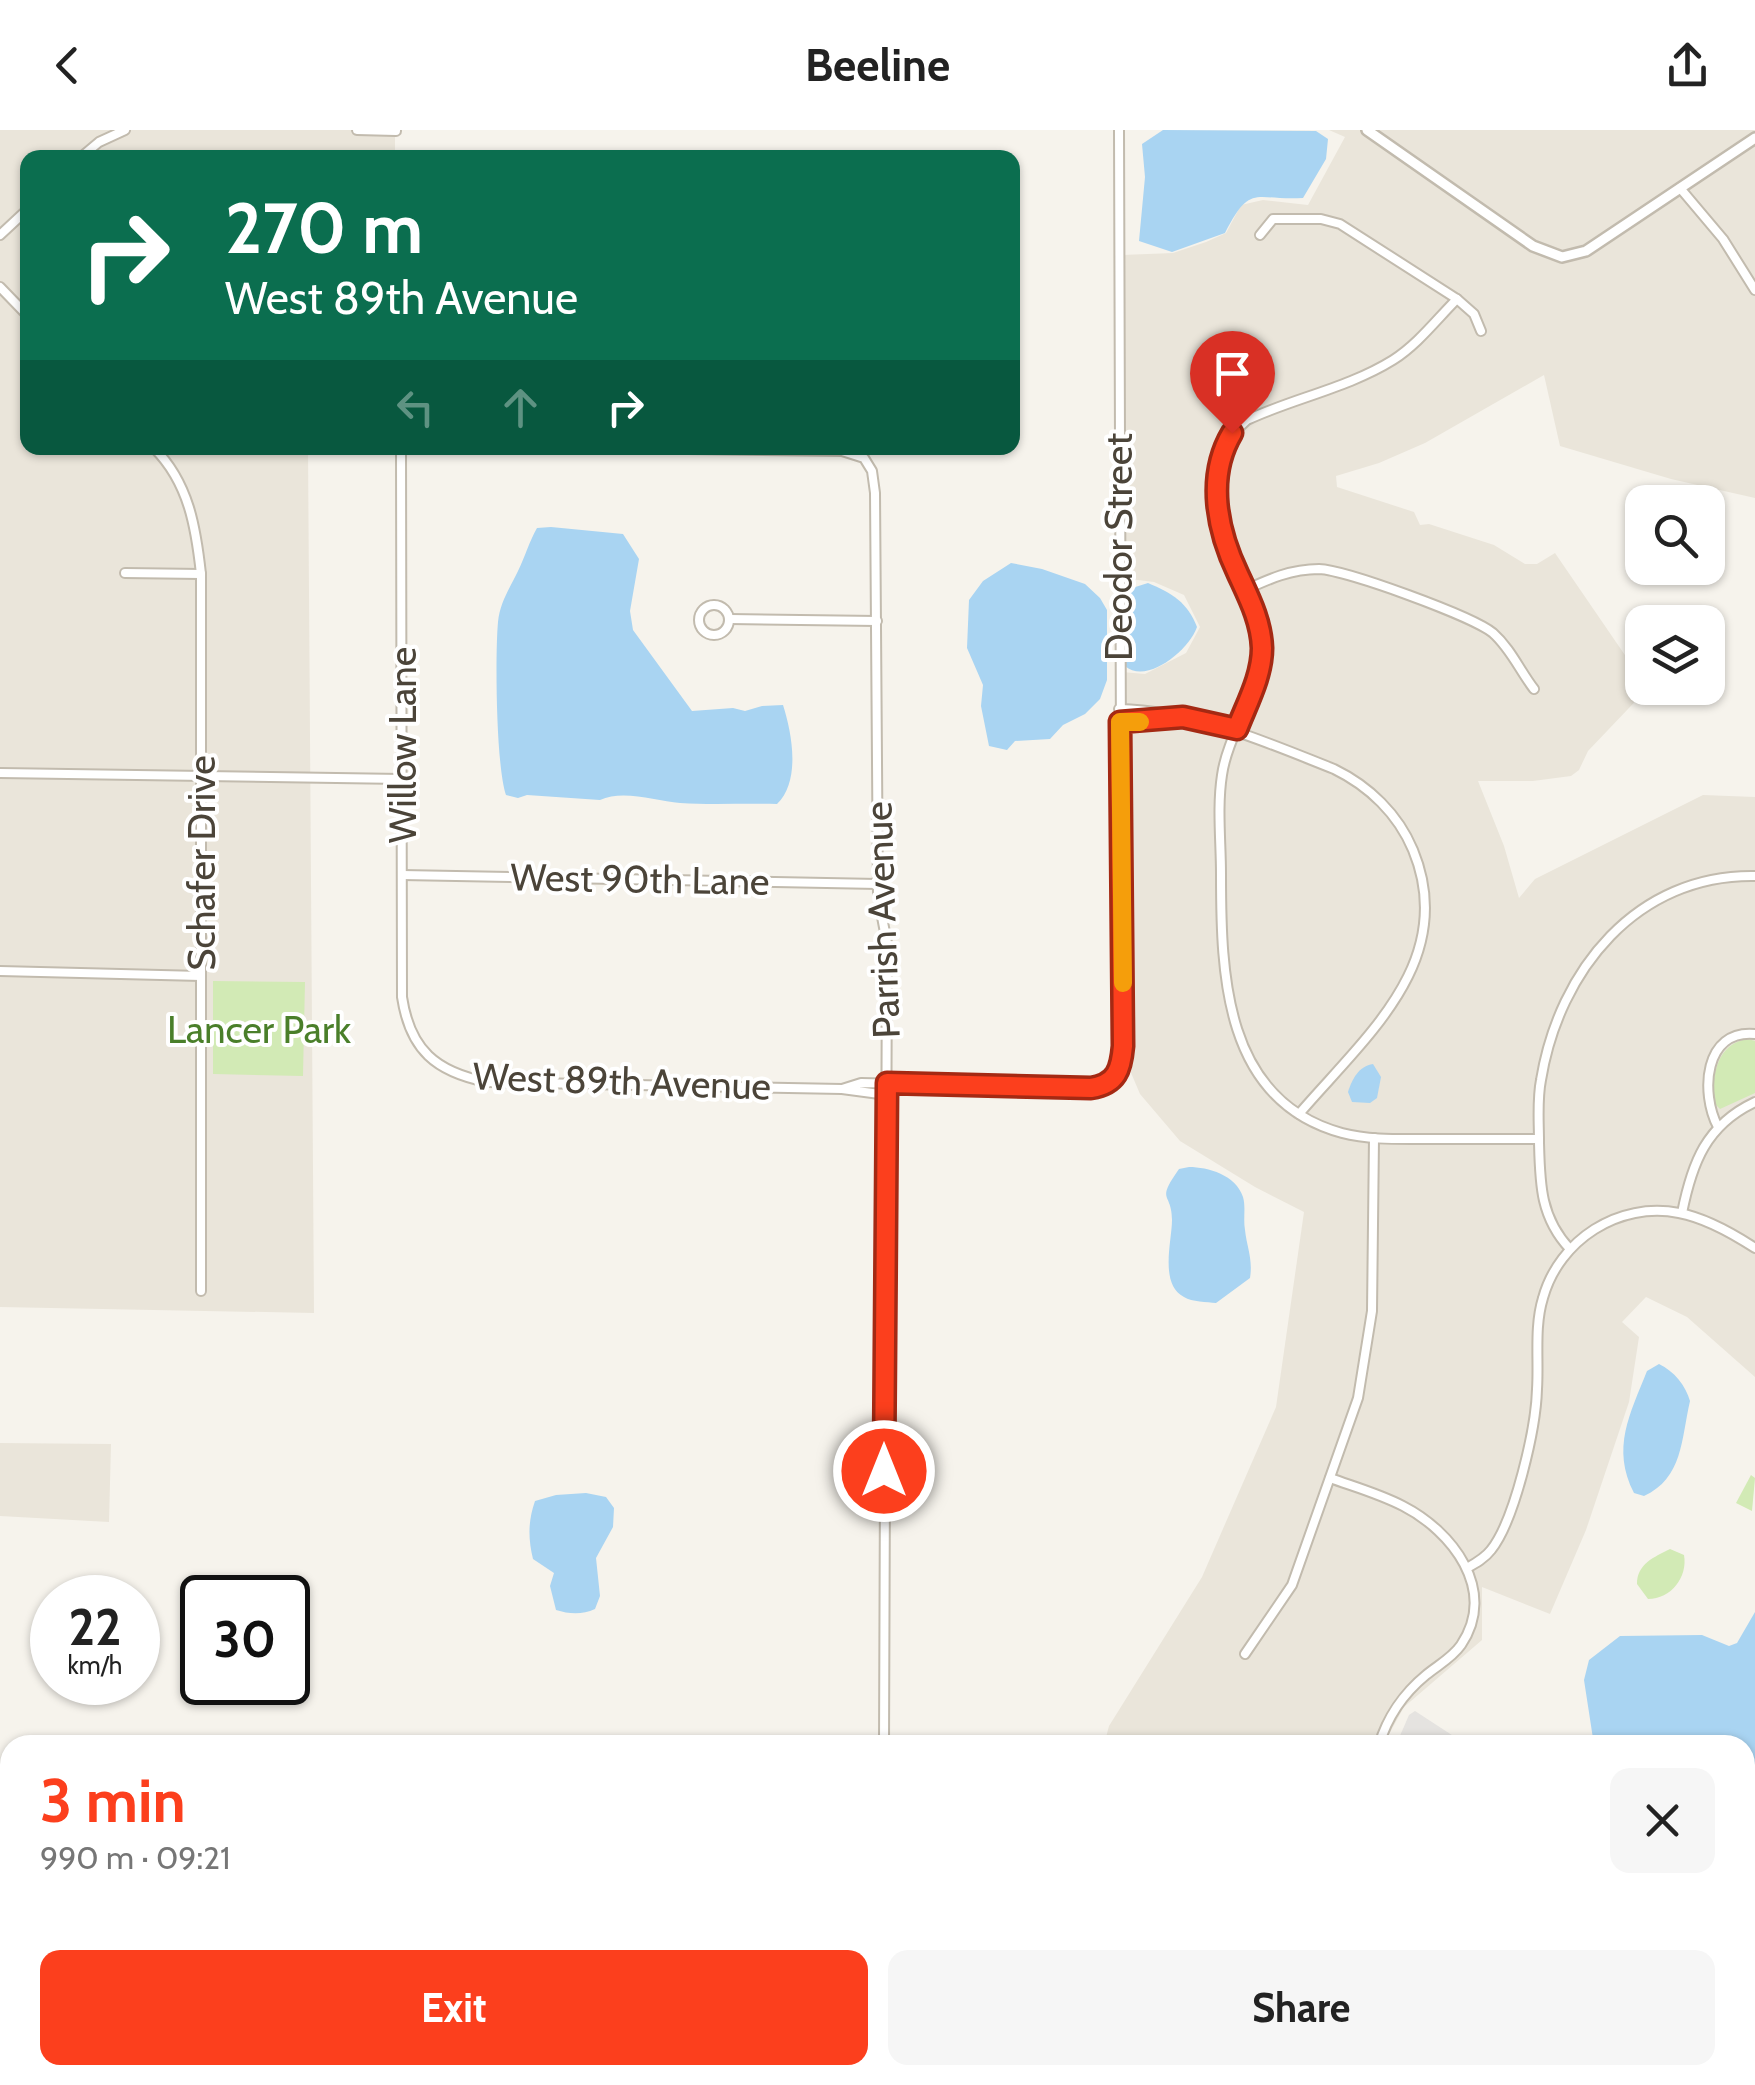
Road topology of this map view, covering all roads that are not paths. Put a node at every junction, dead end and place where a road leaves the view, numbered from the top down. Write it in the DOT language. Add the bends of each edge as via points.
graph roads {
  1 [pos="124,130"];
  2 [pos="356,130"];
  3 [pos="1119,130"];
  4 [pos="1367,130"];
  5 [pos="396,131"];
  6 [pos="1755,138"];
  7 [pos="90,150"];
  8 [pos="1680,188"];
  9 [pos="20,216"];
  10 [pos="0,235"];
  11 [pos="1260,235"];
  12 [pos="0,287"];
  13 [pos="1755,290"];
  14 [pos="1456,299"];
  15 [pos="20,308"];
  16 [pos="1481,331"];
  17 [pos="159,455"];
  18 [pos="401,455"];
  19 [pos="855,455"];
  20 [pos="124,573"];
  21 [pos="201,574"];
  22 [pos="1245,590"];
  23 [pos="730,620"];
  24 [pos="876,621"];
  25 [pos="1534,689"];
  26 [pos="1120,709"];
  27 [pos="1183,717"];
  28 [pos="1120,722"];
  29 [pos="1237,729"];
  30 [pos="0,772"];
  31 [pos="202,776"];
  32 [pos="402,779"];
  33 [pos="402,875"];
  34 [pos="1755,876"];
  35 [pos="878,884"];
  36 [pos="0,972"];
  37 [pos="201,976"];
  38 [pos="1755,1034"];
  39 [pos="415,1041"];
  40 [pos="1112,1081"];
  41 [pos="887,1083"];
  42 [pos="842,1088"];
  43 [pos="888,1095"];
  44 [pos="1755,1102"];
  45 [pos="1299,1114"];
  46 [pos="1718,1126"];
  47 [pos="1374,1138"];
  48 [pos="1539,1139"];
  49 [pos="1682,1213"];
  50 [pos="1755,1248"];
  51 [pos="1570,1249"];
  52 [pos="201,1291"];
  53 [pos="1330,1478"];
  54 [pos="1467,1568"];
  55 [pos="1245,1654"];
  56 [pos="884,1735"];
  57 [pos="1384,1735"];
  1 -- 7 [label="street"];
  2 -- 5 [label="street"];
  3 -- 26 [label="street, Deodor Street"];
  4 -- 8 [label="street" via="1532,246 1562,258 1586,251"];
  6 -- 8 [label="street"];
  8 -- 13 [label="street"];
  9 -- 10 [label="street"];
  11 -- 14 [label="street" via="1273,219 1340,224"];
  12 -- 15 [label="street"];
  14 -- 16 [label="street"];
  14 -- 22 [label="street" via="1386,364 1246,420 1232,433 1218,463 1220,522"];
  17 -- 21 [label="street, Schafer Drive" via="182,486 196,526"];
  18 -- 32 [label="street, Willow Lane"];
  19 -- 24 [label="street, Parrish Avenue" via="872,471 876,494"];
  20 -- 21 [label="street"];
  21 -- 31 [label="street, Schafer Drive"];
  22 -- 25 [label="street" via="1301,570 1353,576 1480,626 1506,648"];
  22 -- 29 [label="street" via="1262,652"];
  23 -- 23 [label="street" via="714,635 699,620 714,604"];
  23 -- 24 [label="street"];
  24 -- 35 [label="street, Parrish Avenue"];
  26 -- 27 [label="street"];
  26 -- 28 [label="street, Deodor Street"];
  27 -- 28 [label="street"];
  27 -- 29 [label="street"];
  28 -- 40 [label="street, Deodor Street" via="1123,1046"];
  29 -- 45 [label="street" via="1220,792 1230,998 1252,1065"];
  29 -- 45 [label="street" via="1368,790 1402,827 1424,884 1423,934 1406,985"];
  30 -- 31 [label="street"];
  31 -- 32 [label="street"];
  31 -- 37 [label="street, Schafer Drive"];
  32 -- 33 [label="street, Willow Lane"];
  33 -- 35 [label="street, West 90th Lane"];
  33 -- 39 [label="street, Willow Lane" via="402,997"];
  34 -- 48 [label="street" via="1676,890 1625,920 1598,946 1573,986 1544,1064"];
  35 -- 41 [label="street, Parrish Avenue" via="887,943"];
  36 -- 37 [label="street"];
  37 -- 52 [label="street, Schafer Drive"];
  38 -- 46 [label="street" via="1731,1037 1714,1056 1706,1096"];
  39 -- 42 [label="street, West 89th Avenue" via="434,1062 487,1082"];
  40 -- 41 [label="street, West 89th Avenue" via="1091,1088"];
  41 -- 42 [label="street, West 89th Avenue"];
  41 -- 43 [label="street, Parrish Avenue"];
  42 -- 43 [label="street, West 89th Avenue"];
  43 -- 56 [label="street, Parrish Avenue"];
  44 -- 46 [label="street"];
  45 -- 47 [label="street"];
  46 -- 49 [label="street" via="1696,1157"];
  47 -- 48 [label="street"];
  47 -- 53 [label="street" via="1370,1332 1358,1398"];
  48 -- 51 [label="street" via="1544,1207"];
  49 -- 50 [label="street"];
  49 -- 51 [label="street" via="1628,1214"];
  51 -- 54 [label="street" via="1540,1312 1536,1408 1522,1473 1496,1544"];
  53 -- 54 [label="street" via="1425,1519"];
  53 -- 55 [label="street" via="1288,1594"];
  54 -- 57 [label="street" via="1474,1606 1466,1636 1404,1698"];
}
